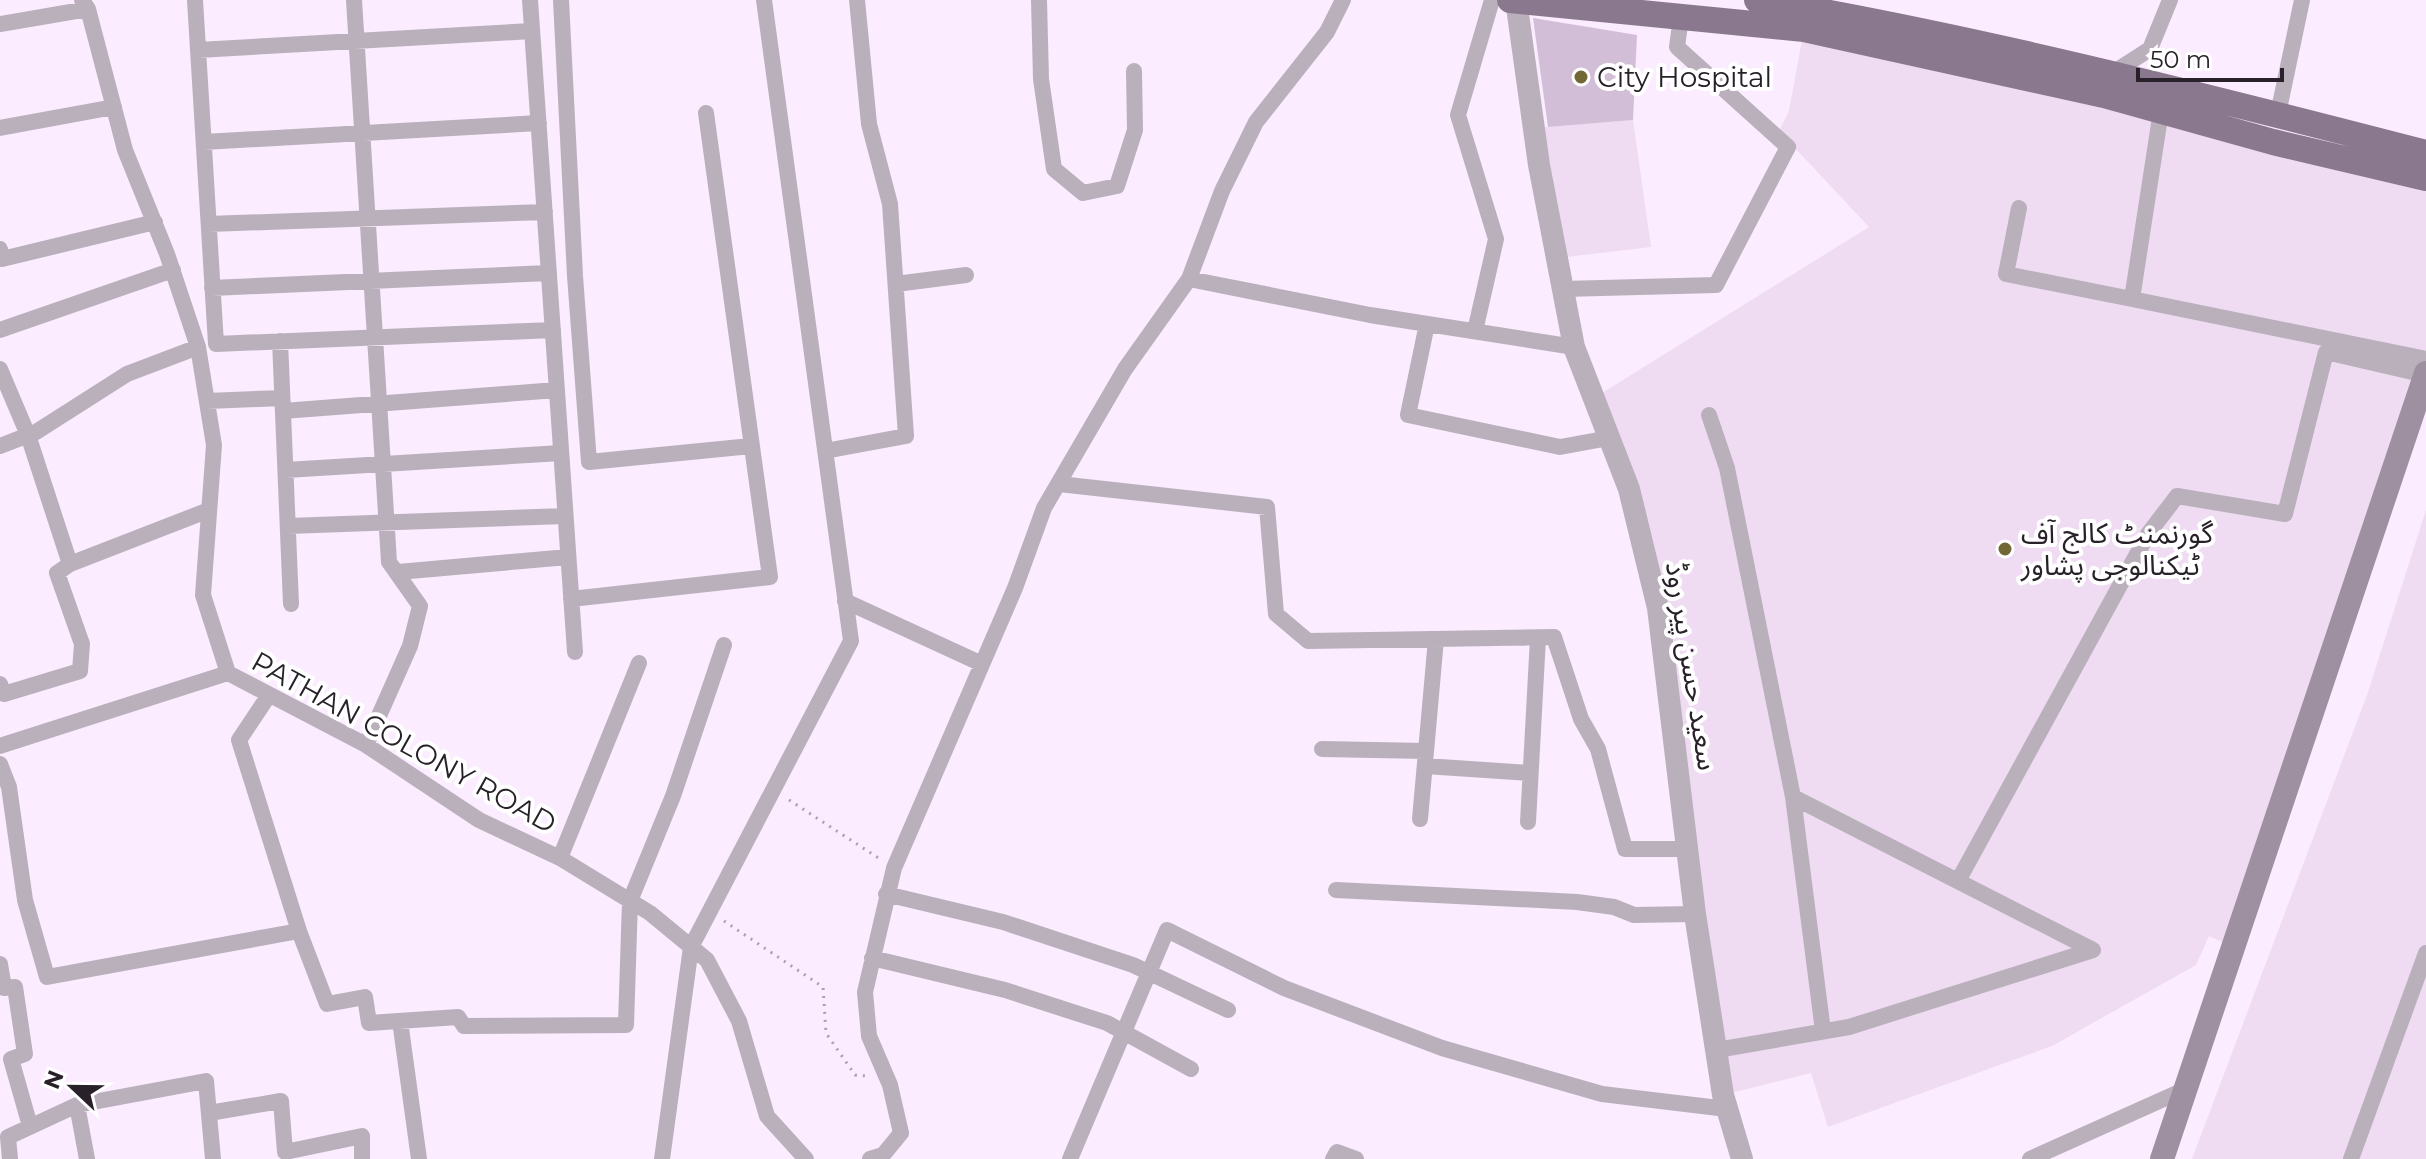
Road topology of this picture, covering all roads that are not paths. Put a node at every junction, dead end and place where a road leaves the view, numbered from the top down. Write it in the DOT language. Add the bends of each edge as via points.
graph roads {
  1 [pos="195,0"];
  2 [pos="354,0"];
  3 [pos="530,0"];
  4 [pos="561,0"];
  5 [pos="764,0"];
  6 [pos="857,0"];
  7 [pos="1039,0"];
  8 [pos="1343,0"];
  9 [pos="1508,0"];
  10 [pos="1757,0"];
  11 [pos="2170,0"];
  12 [pos="2302,0"];
  13 [pos="85,5"];
  14 [pos="1675,11"];
  15 [pos="1865,20"];
  16 [pos="0,24"];
  17 [pos="532,31"];
  18 [pos="356,40"];
  19 [pos="198,50"];
  20 [pos="1134,71"];
  21 [pos="2107,85"];
  22 [pos="114,107"];
  23 [pos="2161,111"];
  24 [pos="706,113"];
  25 [pos="2278,114"];
  26 [pos="539,123"];
  27 [pos="0,128"];
  28 [pos="362,134"];
  29 [pos="204,142"];
  30 [pos="2273,142"];
  31 [pos="2426,153"];
  32 [pos="2426,178"];
  33 [pos="2019,208"];
  34 [pos="545,212"];
  35 [pos="367,218"];
  36 [pos="155,222"];
  37 [pos="209,224"];
  38 [pos="0,249"];
  39 [pos="173,270"];
  40 [pos="549,273"];
  41 [pos="966,275"];
  42 [pos="1189,279"];
  43 [pos="371,280"];
  44 [pos="896,284"];
  45 [pos="212,288"];
  46 [pos="1563,289"];
  47 [pos="2132,299"];
  48 [pos="1427,324"];
  49 [pos="0,330"];
  50 [pos="553,330"];
  51 [pos="1475,331"];
  52 [pos="375,337"];
  53 [pos="280,341"];
  54 [pos="198,347"];
  55 [pos="1574,347"];
  56 [pos="2426,359"];
  57 [pos="0,369"];
  58 [pos="2426,374"];
  59 [pos="557,390"];
  60 [pos="207,401"];
  61 [pos="379,403"];
  62 [pos="283,404"];
  63 [pos="1709,415"];
  64 [pos="28,435"];
  65 [pos="1609,438"];
  66 [pos="0,446"];
  67 [pos="751,446"];
  68 [pos="825,451"];
  69 [pos="561,453"];
  70 [pos="383,464"];
  71 [pos="286,470"];
  72 [pos="1059,484"];
  73 [pos="209,510"];
  74 [pos="565,516"];
  75 [pos="386,521"];
  76 [pos="288,526"];
  77 [pos="568,557"];
  78 [pos="70,564"];
  79 [pos="398,572"];
  80 [pos="571,599"];
  81 [pos="845,601"];
  82 [pos="291,604"];
  83 [pos="1538,638"];
  84 [pos="1436,639"];
  85 [pos="724,645"];
  86 [pos="575,652"];
  87 [pos="639,663"];
  88 [pos="982,664"];
  89 [pos="228,673"];
  90 [pos="0,684"];
  91 [pos="269,695"];
  92 [pos="366,745"];
  93 [pos="0,746"];
  94 [pos="1322,749"];
  95 [pos="1425,759"];
  96 [pos="0,764"];
  97 [pos="1530,773"];
  98 [pos="1793,797"];
  99 [pos="1420,819"];
  100 [pos="1528,822"];
  101 [pos="1687,849"];
  102 [pos="560,858"];
  103 [pos="1958,881"];
  104 [pos="1336,890"];
  105 [pos="886,894"];
  106 [pos="630,901"];
  107 [pos="1695,914"];
  108 [pos="299,931"];
  109 [pos="691,947"];
  110 [pos="872,958"];
  111 [pos="0,964"];
  112 [pos="2424,965"];
  113 [pos="1148,972"];
  114 [pos="1228,1010"];
  115 [pos="400,1021"];
  116 [pos="1122,1031"];
  117 [pos="1823,1031"];
  118 [pos="1717,1050"];
  119 [pos="1191,1069"];
  120 [pos="2186,1089"];
  121 [pos="77,1105"];
  122 [pos="1727,1109"];
  123 [pos="209,1113"];
  124 [pos="30,1126"];
  125 [pos="882,1158"];
  126 [pos="10,1159"];
  127 [pos="87,1159"];
  128 [pos="213,1159"];
  129 [pos="362,1159"];
  130 [pos="419,1159"];
  131 [pos="662,1159"];
  132 [pos="806,1159"];
  133 [pos="1070,1159"];
  134 [pos="1333,1159"];
  135 [pos="1356,1159"];
  136 [pos="1742,1159"];
  137 [pos="2030,1159"];
  138 [pos="2162,1159"];
  139 [pos="2351,1159"];
  1 -- 19 [label="street"];
  2 -- 18 [label="street"];
  3 -- 17 [label="street"];
  4 -- 67 [label="street" via="589,462"];
  5 -- 68 [label="street"];
  6 -- 44 [label="street" via="869,124 890,204"];
  7 -- 20 [label="street" via="1041,79 1054,169 1083,193 1117,186 1135,130"];
  8 -- 42 [label="street" via="1327,32 1256,122 1222,191"];
  9 -- 14 [label="main road"];
  9 -- 46 [label="street, سعید حسن پیر روڈ"];
  9 -- 51 [label="street" via="1458,115 1496,239"];
  10 -- 15 [label="main road"];
  11 -- 21 [label="street" via="2150,49"];
  12 -- 25 [label="street"];
  13 -- 16 [label="street"];
  13 -- 22 [label="street, PATHAN COLONY ROAD"];
  14 -- 15 [label="main road" via="1804,29"];
  14 -- 46 [label="street" via="1677,47 1788,147 1716,285"];
  15 -- 21 [label="main road"];
  17 -- 18 [label="street"];
  17 -- 26 [label="street"];
  18 -- 19 [label="street"];
  18 -- 28 [label="street"];
  19 -- 29 [label="street"];
  21 -- 23 [label="main road"];
  21 -- 25 [label="main road"];
  22 -- 27 [label="street"];
  22 -- 36 [label="street, PATHAN COLONY ROAD" via="125,150"];
  23 -- 30 [label="main road"];
  23 -- 47 [label="street"];
  24 -- 67 [label="street"];
  25 -- 30 [label="main road"];
  25 -- 31 [label="main road"];
  26 -- 28 [label="street"];
  26 -- 34 [label="street"];
  28 -- 29 [label="street"];
  28 -- 35 [label="street"];
  29 -- 37 [label="street"];
  30 -- 32 [label="main road"];
  33 -- 47 [label="street" via="2006,274"];
  34 -- 35 [label="street"];
  34 -- 40 [label="street"];
  35 -- 37 [label="street"];
  35 -- 43 [label="street"];
  36 -- 38 [label="street" via="2,259"];
  36 -- 39 [label="street, PATHAN COLONY ROAD"];
  37 -- 45 [label="street"];
  39 -- 49 [label="street"];
  39 -- 54 [label="street, PATHAN COLONY ROAD"];
  40 -- 43 [label="street"];
  40 -- 50 [label="street"];
  41 -- 44 [label="street"];
  42 -- 48 [label="street"];
  42 -- 72 [label="street" via="1125,369"];
  43 -- 45 [label="street"];
  43 -- 52 [label="street"];
  44 -- 68 [label="street" via="906,436"];
  45 -- 53 [label="street" via="216,344"];
  46 -- 55 [label="street, سعید حسن پیر روڈ"];
  47 -- 56 [label="street"];
  48 -- 51 [label="street"];
  48 -- 65 [label="street" via="1408,415 1560,447"];
  50 -- 52 [label="street"];
  50 -- 59 [label="street"];
  51 -- 55 [label="street"];
  52 -- 53 [label="street"];
  52 -- 61 [label="street"];
  53 -- 62 [label="street"];
  54 -- 60 [label="street, PATHAN COLONY ROAD"];
  54 -- 64 [label="street" via="127,374"];
  55 -- 65 [label="street, سعید حسن پیر روڈ"];
  57 -- 64 [label="street"];
  58 -- 103 [label="street" via="2326,352 2285,514 2177,496 2148,534"];
  58 -- 120 [label="main road"];
  59 -- 61 [label="street"];
  59 -- 69 [label="street"];
  60 -- 62 [label="street"];
  60 -- 73 [label="street, PATHAN COLONY ROAD" via="214,445"];
  61 -- 62 [label="street"];
  61 -- 70 [label="street"];
  62 -- 71 [label="street"];
  63 -- 98 [label="street" via="1727,468"];
  64 -- 66 [label="street"];
  64 -- 78 [label="street"];
  65 -- 101 [label="street, سعید حسن پیر روڈ" via="1629,489 1658,608"];
  67 -- 80 [label="street" via="770,577"];
  68 -- 81 [label="street"];
  69 -- 70 [label="street"];
  69 -- 74 [label="street"];
  70 -- 71 [label="street"];
  70 -- 75 [label="street"];
  71 -- 76 [label="street"];
  72 -- 84 [label="street" via="1267,507 1276,614 1308,641"];
  72 -- 88 [label="street" via="1044,508"];
  73 -- 78 [label="street"];
  73 -- 89 [label="street, PATHAN COLONY ROAD" via="203,595"];
  74 -- 75 [label="street"];
  74 -- 77 [label="street"];
  75 -- 76 [label="street"];
  75 -- 79 [label="street" via="389,562"];
  76 -- 82 [label="street"];
  77 -- 79 [label="street"];
  77 -- 80 [label="street"];
  78 -- 90 [label="street" via="57,573 82,644 80,671 4,694"];
  79 -- 92 [label="street" via="420,606 410,646"];
  80 -- 86 [label="street"];
  81 -- 88 [label="street"];
  81 -- 109 [label="street" via="851,641"];
  83 -- 84 [label="street"];
  83 -- 97 [label="street"];
  83 -- 101 [label="street" via="1554,637 1581,719 1598,749 1625,849"];
  84 -- 95 [label="street"];
  85 -- 106 [label="street" via="673,796"];
  87 -- 102 [label="street"];
  88 -- 105 [label="street"];
  89 -- 91 [label="street, PATHAN COLONY ROAD"];
  89 -- 93 [label="street"];
  91 -- 92 [label="street, PATHAN COLONY ROAD"];
  91 -- 108 [label="street" via="239,740"];
  92 -- 102 [label="street, PATHAN COLONY ROAD" via="479,820"];
  94 -- 95 [label="street"];
  95 -- 97 [label="street"];
  95 -- 99 [label="street"];
  96 -- 108 [label="street" via="9,787 25,900 47,977"];
  97 -- 100 [label="street"];
  98 -- 103 [label="street"];
  98 -- 117 [label="street"];
  101 -- 107 [label="street, سعید حسن پیر روڈ"];
  102 -- 106 [label="street, PATHAN COLONY ROAD"];
  103 -- 117 [label="street" via="2093,950"];
  104 -- 107 [label="street" via="1577,902 1634,915"];
  105 -- 110 [label="street"];
  105 -- 113 [label="street" via="1003,922"];
  106 -- 109 [label="street, PATHAN COLONY ROAD"];
  106 -- 115 [label="street" via="626,1025 464,1026 458,1017"];
  107 -- 118 [label="street, سعید حسن پیر روڈ"];
  108 -- 115 [label="street" via="327,1004 365,997 369,1023"];
  109 -- 131 [label="street"];
  109 -- 132 [label="street, PATHAN COLONY ROAD" via="707,960 739,1021 767,1116"];
  110 -- 116 [label="street" via="1005,990"];
  110 -- 125 [label="street" via="865,992 869,1036 887,1077 901,1133"];
  111 -- 124 [label="street" via="4,988 15,987 25,1054 11,1059"];
  112 -- 139 [label="street"];
  113 -- 114 [label="street"];
  113 -- 116 [label="street"];
  113 -- 122 [label="street" via="1167,930 1284,988 1442,1048 1602,1094"];
  115 -- 130 [label="street"];
  116 -- 119 [label="street"];
  116 -- 133 [label="street"];
  117 -- 118 [label="street"];
  118 -- 122 [label="street, سعید حسن پیر روڈ"];
  120 -- 137 [label="street"];
  120 -- 138 [label="main road"];
  121 -- 123 [label="street" via="206,1081"];
  121 -- 124 [label="street"];
  121 -- 127 [label="street"];
  122 -- 136 [label="street, سعید حسن پیر روڈ"];
  123 -- 128 [label="street"];
  123 -- 129 [label="street" via="281,1101 285,1152 362,1136"];
  124 -- 126 [label="street" via="8,1137"];
  134 -- 135 [label="street" via="1337,1152"];
}
